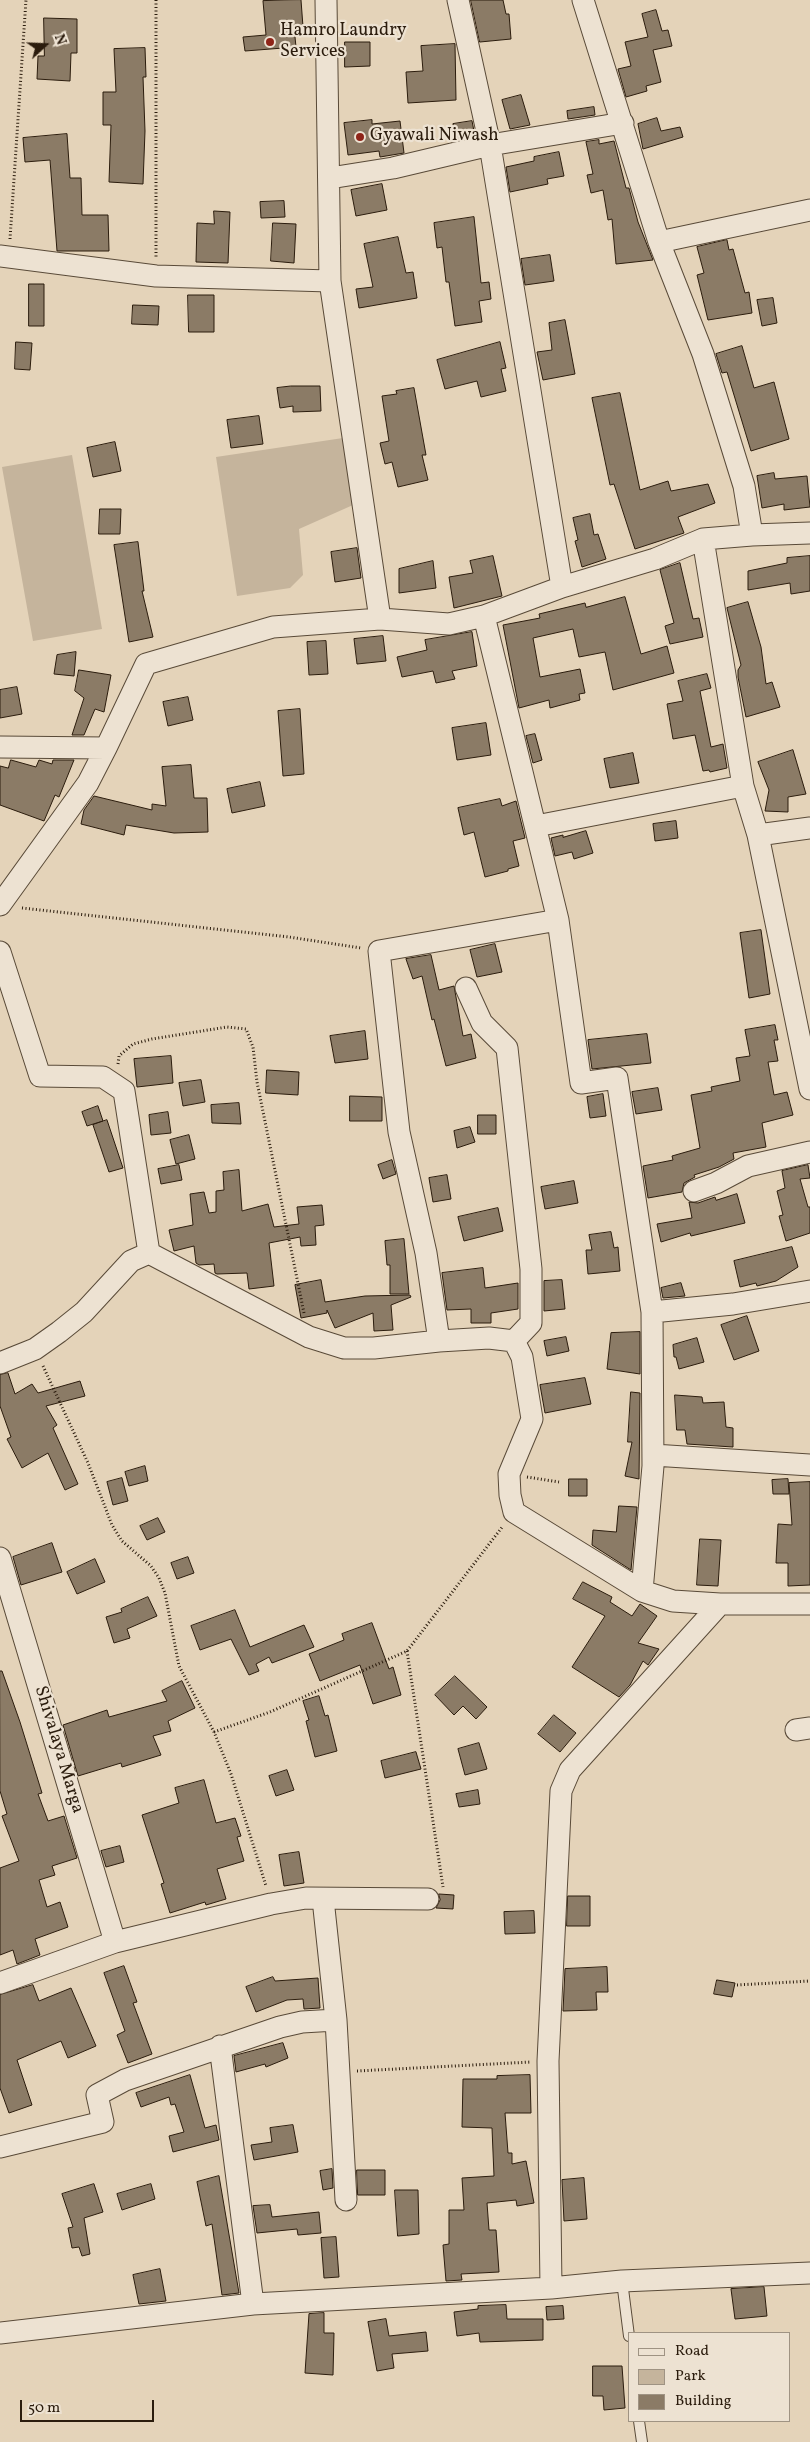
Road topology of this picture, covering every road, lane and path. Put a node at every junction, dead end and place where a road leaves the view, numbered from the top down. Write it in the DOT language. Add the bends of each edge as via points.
graph roads {
  1 [pos="26,0"];
  2 [pos="156,0"];
  3 [pos="326,0"];
  4 [pos="458,0"];
  5 [pos="583,0"];
  6 [pos="623,122"];
  7 [pos="490,145"];
  8 [pos="330,178"];
  9 [pos="810,210"];
  10 [pos="660,242"];
  11 [pos="4,257"];
  12 [pos="156,276"];
  13 [pos="330,281"];
  14 [pos="810,533"];
  15 [pos="752,535"];
  16 [pos="703,539"];
  17 [pos="562,587"];
  18 [pos="484,616"];
  19 [pos="380,619"];
  20 [pos="0,747"];
  21 [pos="106,748"];
  22 [pos="743,786"];
  23 [pos="536,826"];
  24 [pos="810,828"];
  25 [pos="758,835"];
  26 [pos="1,903"];
  27 [pos="558,920"];
  28 [pos="379,951"];
  29 [pos="0,952"];
  30 [pos="466,988"];
  31 [pos="114,1085"];
  32 [pos="810,1089"];
  33 [pos="810,1152"];
  34 [pos="694,1190"];
  35 [pos="149,1253"];
  36 [pos="810,1291"];
  37 [pos="652,1312"];
  38 [pos="309,1337"];
  39 [pos="514,1340"];
  40 [pos="439,1341"];
  41 [pos="35,1349"];
  42 [pos="0,1363"];
  43 [pos="653,1455"];
  44 [pos="810,1465"];
  45 [pos="509,1474"];
  46 [pos="559,1482"];
  47 [pos="514,1512"];
  48 [pos="0,1558"];
  49 [pos="642,1591"];
  50 [pos="720,1604"];
  51 [pos="810,1604"];
  52 [pos="407,1651"];
  53 [pos="214,1732"];
  54 [pos="435,1893"];
  55 [pos="323,1899"];
  56 [pos="270,1904"];
  57 [pos="115,1942"];
  58 [pos="810,1981"];
  59 [pos="0,1984"];
  60 [pos="737,1985"];
  61 [pos="336,2020"];
  62 [pos="220,2046"];
  63 [pos="548,2061"];
  64 [pos="339,2072"];
  65 [pos="0,2147"];
  66 [pos="346,2200"];
  67 [pos="810,2272"];
  68 [pos="622,2281"];
  69 [pos="551,2288"];
  70 [pos="253,2304"];
  71 [pos="628,2332"];
  72 [pos="0,2333"];
  73 [pos="639,2422"];
  74 [pos="642,2442"];
  1 -- 11 [label="path"];
  2 -- 12 [label="path"];
  3 -- 8 [label="street"];
  4 -- 7 [label="street"];
  5 -- 6 [label="street"];
  6 -- 7 [label="street"];
  6 -- 10 [label="street"];
  7 -- 8 [label="street" via="393,168"];
  7 -- 17 [label="street"];
  8 -- 13 [label="street"];
  9 -- 10 [label="street"];
  10 -- 15 [label="street" via="712,382 744,486"];
  11 -- 12 [label="street"];
  12 -- 13 [label="street"];
  13 -- 19 [label="street"];
  14 -- 15 [label="street"];
  15 -- 16 [label="street"];
  16 -- 17 [label="street" via="655,559"];
  16 -- 22 [label="street"];
  17 -- 18 [label="street"];
  18 -- 19 [label="street" via="449,624"];
  18 -- 23 [label="street"];
  19 -- 21 [label="street" via="273,627 146,664"];
  20 -- 21 [label="street"];
  21 -- 26 [label="street" via="88,783"];
  22 -- 23 [label="street"];
  22 -- 25 [label="street"];
  23 -- 27 [label="street"];
  24 -- 25 [label="street"];
  25 -- 32 [label="street"];
  26 -- 28 [label="path" via="20,908 289,937"];
  27 -- 28 [label="street"];
  27 -- 37 [label="street" via="581,1083 617,1078"];
  28 -- 40 [label="street" via="398,1132 426,1253"];
  29 -- 31 [label="street" via="40,1076 104,1077"];
  30 -- 39 [label="street" via="482,1022 507,1048 532,1305 532,1323"];
  31 -- 35 [label="street" via="124,1091"];
  31 -- 38 [label="path" via="119,1056 133,1044 227,1027 246,1029 253,1047 257,1082"];
  33 -- 34 [label="street" via="748,1166 716,1183"];
  35 -- 38 [label="street"];
  35 -- 41 [label="street" via="131,1261 84,1312"];
  36 -- 37 [label="street" via="733,1304"];
  37 -- 43 [label="street"];
  38 -- 40 [label="street" via="344,1348"];
  39 -- 40 [label="street"];
  39 -- 45 [label="street" via="522,1357 532,1419"];
  41 -- 42 [label="street"];
  41 -- 53 [label="path" via="88,1463 112,1525 122,1541 160,1578 179,1666"];
  43 -- 44 [label="street"];
  43 -- 49 [label="street"];
  45 -- 46 [label="path"];
  45 -- 47 [label="street"];
  47 -- 49 [label="street"];
  47 -- 52 [label="path"];
  48 -- 57 [label="street, Shivalaya Marga"];
  49 -- 50 [label="street" via="674,1601"];
  50 -- 51 [label="street"];
  50 -- 63 [label="street" via="570,1770 561,1791"];
  52 -- 53 [label="path" via="270,1712"];
  52 -- 54 [label="path"];
  53 -- 56 [label="path" via="231,1774"];
  54 -- 55 [label="street"];
  55 -- 56 [label="street" via="306,1898"];
  55 -- 61 [label="street"];
  56 -- 57 [label="street"];
  57 -- 59 [label="street"];
  58 -- 60 [label="path"];
  61 -- 62 [label="street" via="302,2022"];
  61 -- 64 [label="street"];
  62 -- 65 [label="street" via="125,2080 97,2095 103,2122"];
  62 -- 70 [label="street"];
  63 -- 64 [label="path"];
  63 -- 69 [label="street"];
  64 -- 66 [label="street"];
  67 -- 68 [label="street"];
  68 -- 69 [label="street"];
  68 -- 71 [label="lane"];
  69 -- 70 [label="street"];
  70 -- 72 [label="street"];
  73 -- 74 [label="lane"];
}
